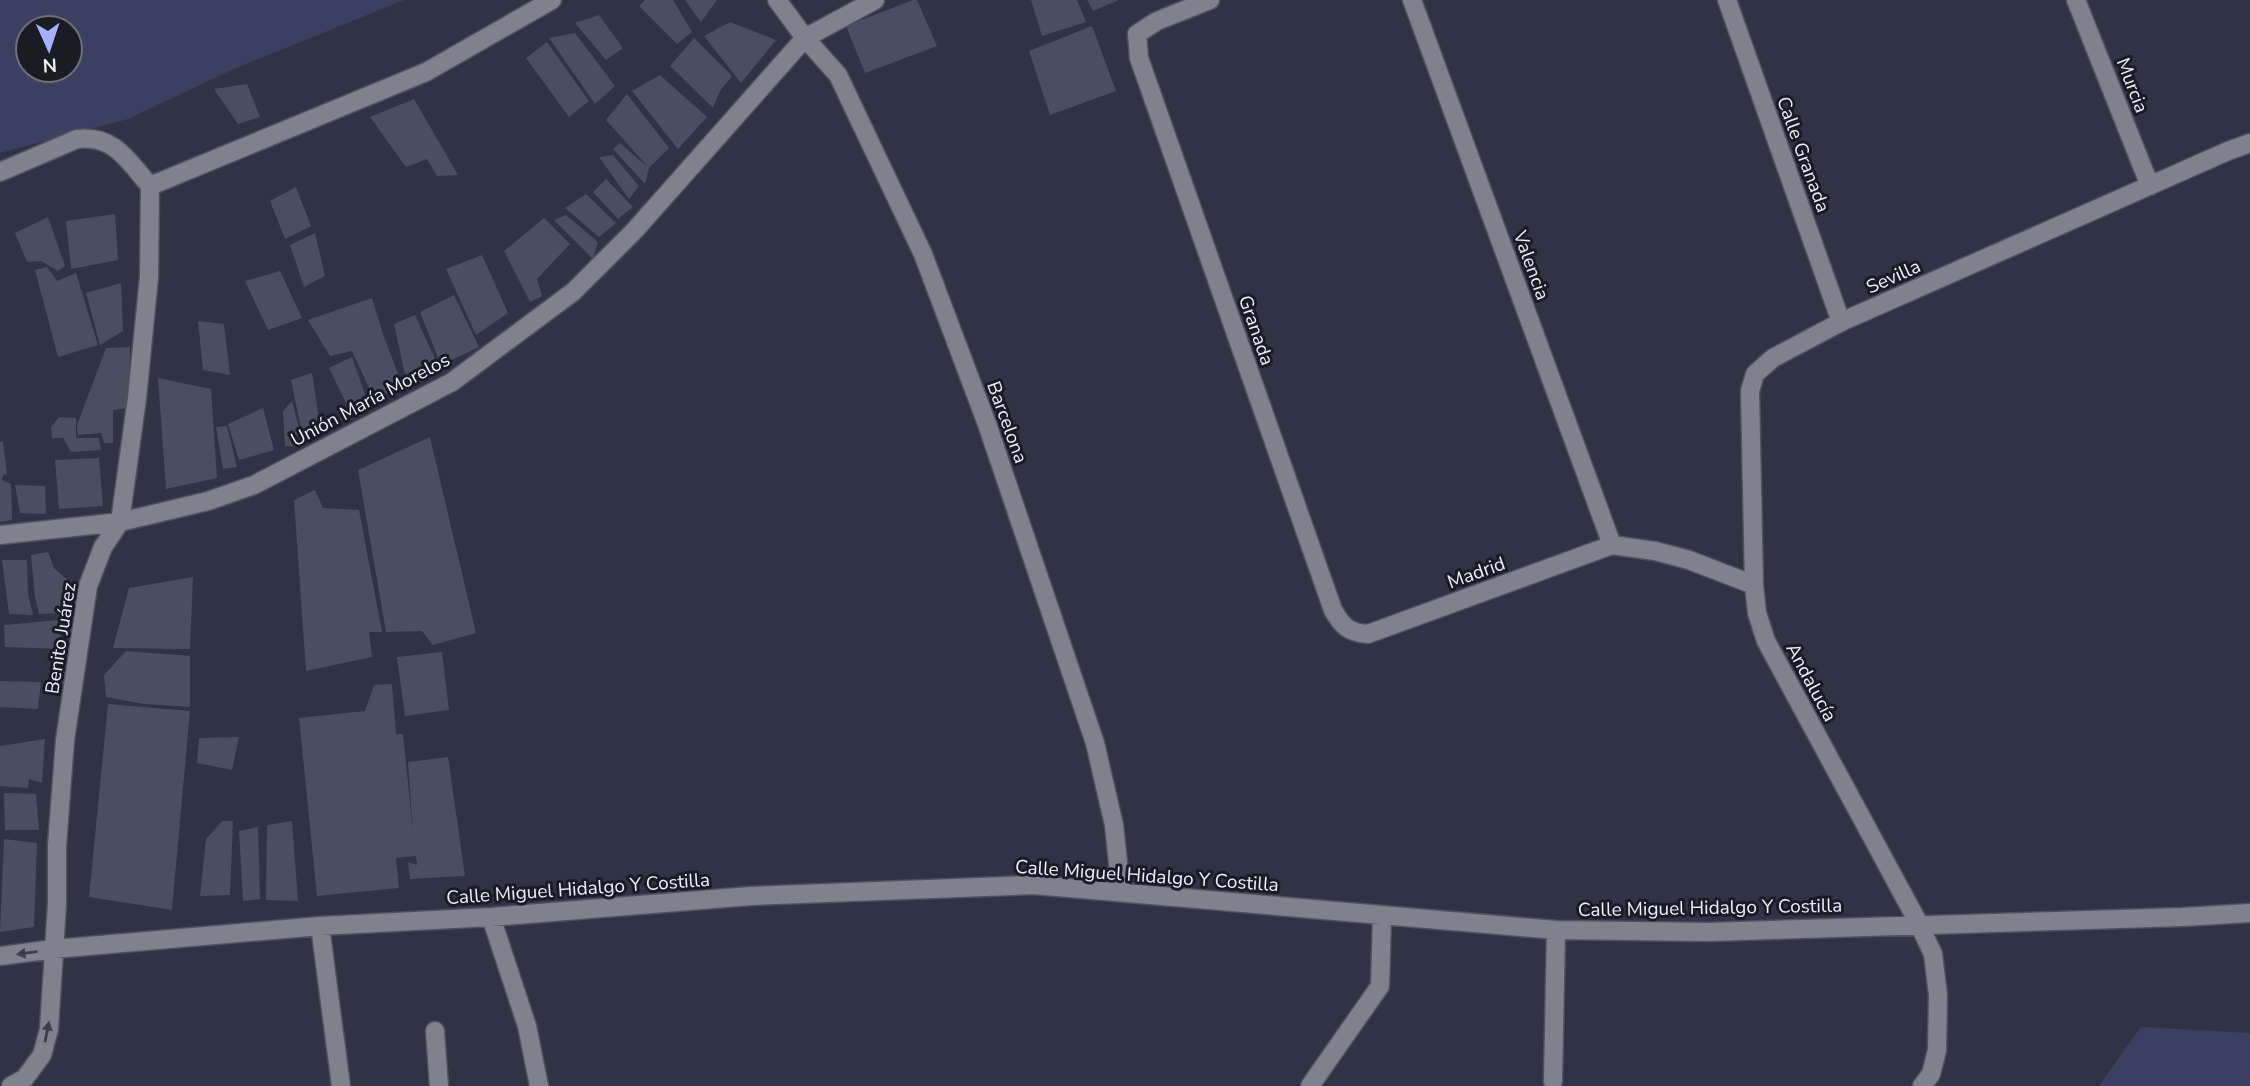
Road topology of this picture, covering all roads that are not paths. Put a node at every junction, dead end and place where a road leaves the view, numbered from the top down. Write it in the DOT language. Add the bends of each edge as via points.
graph roads {
  1 [pos="552,0"];
  2 [pos="777,0"];
  3 [pos="875,0"];
  4 [pos="1210,0"];
  5 [pos="1412,0"];
  6 [pos="1727,0"];
  7 [pos="2077,0"];
  8 [pos="805,38"];
  9 [pos="2250,143"];
  10 [pos="0,172"];
  11 [pos="150,186"];
  12 [pos="2150,186"];
  13 [pos="1841,322"];
  14 [pos="120,522"];
  15 [pos="0,535"];
  16 [pos="1612,545"];
  17 [pos="1754,586"];
  18 [pos="1353,633"];
  19 [pos="1121,891"];
  20 [pos="2250,913"];
  21 [pos="1382,916"];
  22 [pos="491,917"];
  23 [pos="1919,924"];
  24 [pos="320,926"];
  25 [pos="1556,930"];
  26 [pos="54,949"];
  27 [pos="0,956"];
  28 [pos="435,1031"];
  29 [pos="1553,1080"];
  30 [pos="24,1083"];
  31 [pos="341,1086"];
  32 [pos="439,1086"];
  33 [pos="539,1086"];
  34 [pos="1310,1086"];
  35 [pos="1922,1086"];
  1 -- 11 [label="street" via="426,72"];
  2 -- 8 [label="street, Barcelona"];
  3 -- 8 [label="street, Unión María Morelos"];
  4 -- 18 [label="street, Granada" via="1136,34 1139,58 1333,610"];
  5 -- 16 [label="street, Valencia"];
  6 -- 13 [label="street, Calle Granada"];
  7 -- 12 [label="street, Murcia"];
  8 -- 14 [label="street, Unión María Morelos" via="635,230 573,292 452,382 254,485"];
  8 -- 19 [label="street, Barcelona" via="838,75 923,254 987,424 1096,743 1114,825"];
  9 -- 12 [label="street, Sevilla"];
  10 -- 11 [label="street" via="89,138 111,143"];
  11 -- 14 [label="street, Benito Juárez" via="149,277"];
  12 -- 13 [label="street, Sevilla"];
  13 -- 17 [label="street, Sevilla" via="1773,358 1755,374 1749,391"];
  14 -- 15 [label="street, Unión María Morelos"];
  14 -- 26 [label="street, Benito Juárez" via="103,547 88,586 65,740"];
  16 -- 17 [label="street" via="1689,559"];
  16 -- 18 [label="street, Madrid" via="1368,634"];
  17 -- 23 [label="street, Andalucía" via="1766,641"];
  19 -- 21 [label="street, Calle Miguel Hidalgo Y Costilla"];
  19 -- 22 [label="street, Calle Miguel Hidalgo Y Costilla" via="1034,884 893,889"];
  20 -- 23 [label="street, Calle Miguel Hidalgo Y Costilla"];
  21 -- 25 [label="street, Calle Miguel Hidalgo Y Costilla"];
  21 -- 34 [label="street" via="1380,986"];
  22 -- 24 [label="street, Calle Miguel Hidalgo Y Costilla"];
  22 -- 33 [label="street" via="527,1026"];
  23 -- 25 [label="street, Calle Miguel Hidalgo Y Costilla" via="1708,932"];
  23 -- 35 [label="street, Andalucía" via="1933,954 1938,995 1937,1050 1931,1074"];
  24 -- 26 [label="street, Calle Miguel Hidalgo Y Costilla"];
  24 -- 31 [label="street"];
  25 -- 29 [label="street"];
  26 -- 27 [label="street, Calle Miguel Hidalgo Y Costilla, one-way"];
  30 -- 26 [label="street, Benito Juárez, one-way" via="42,1055 49,1029"];
  28 -- 32 [label="street"];
}
